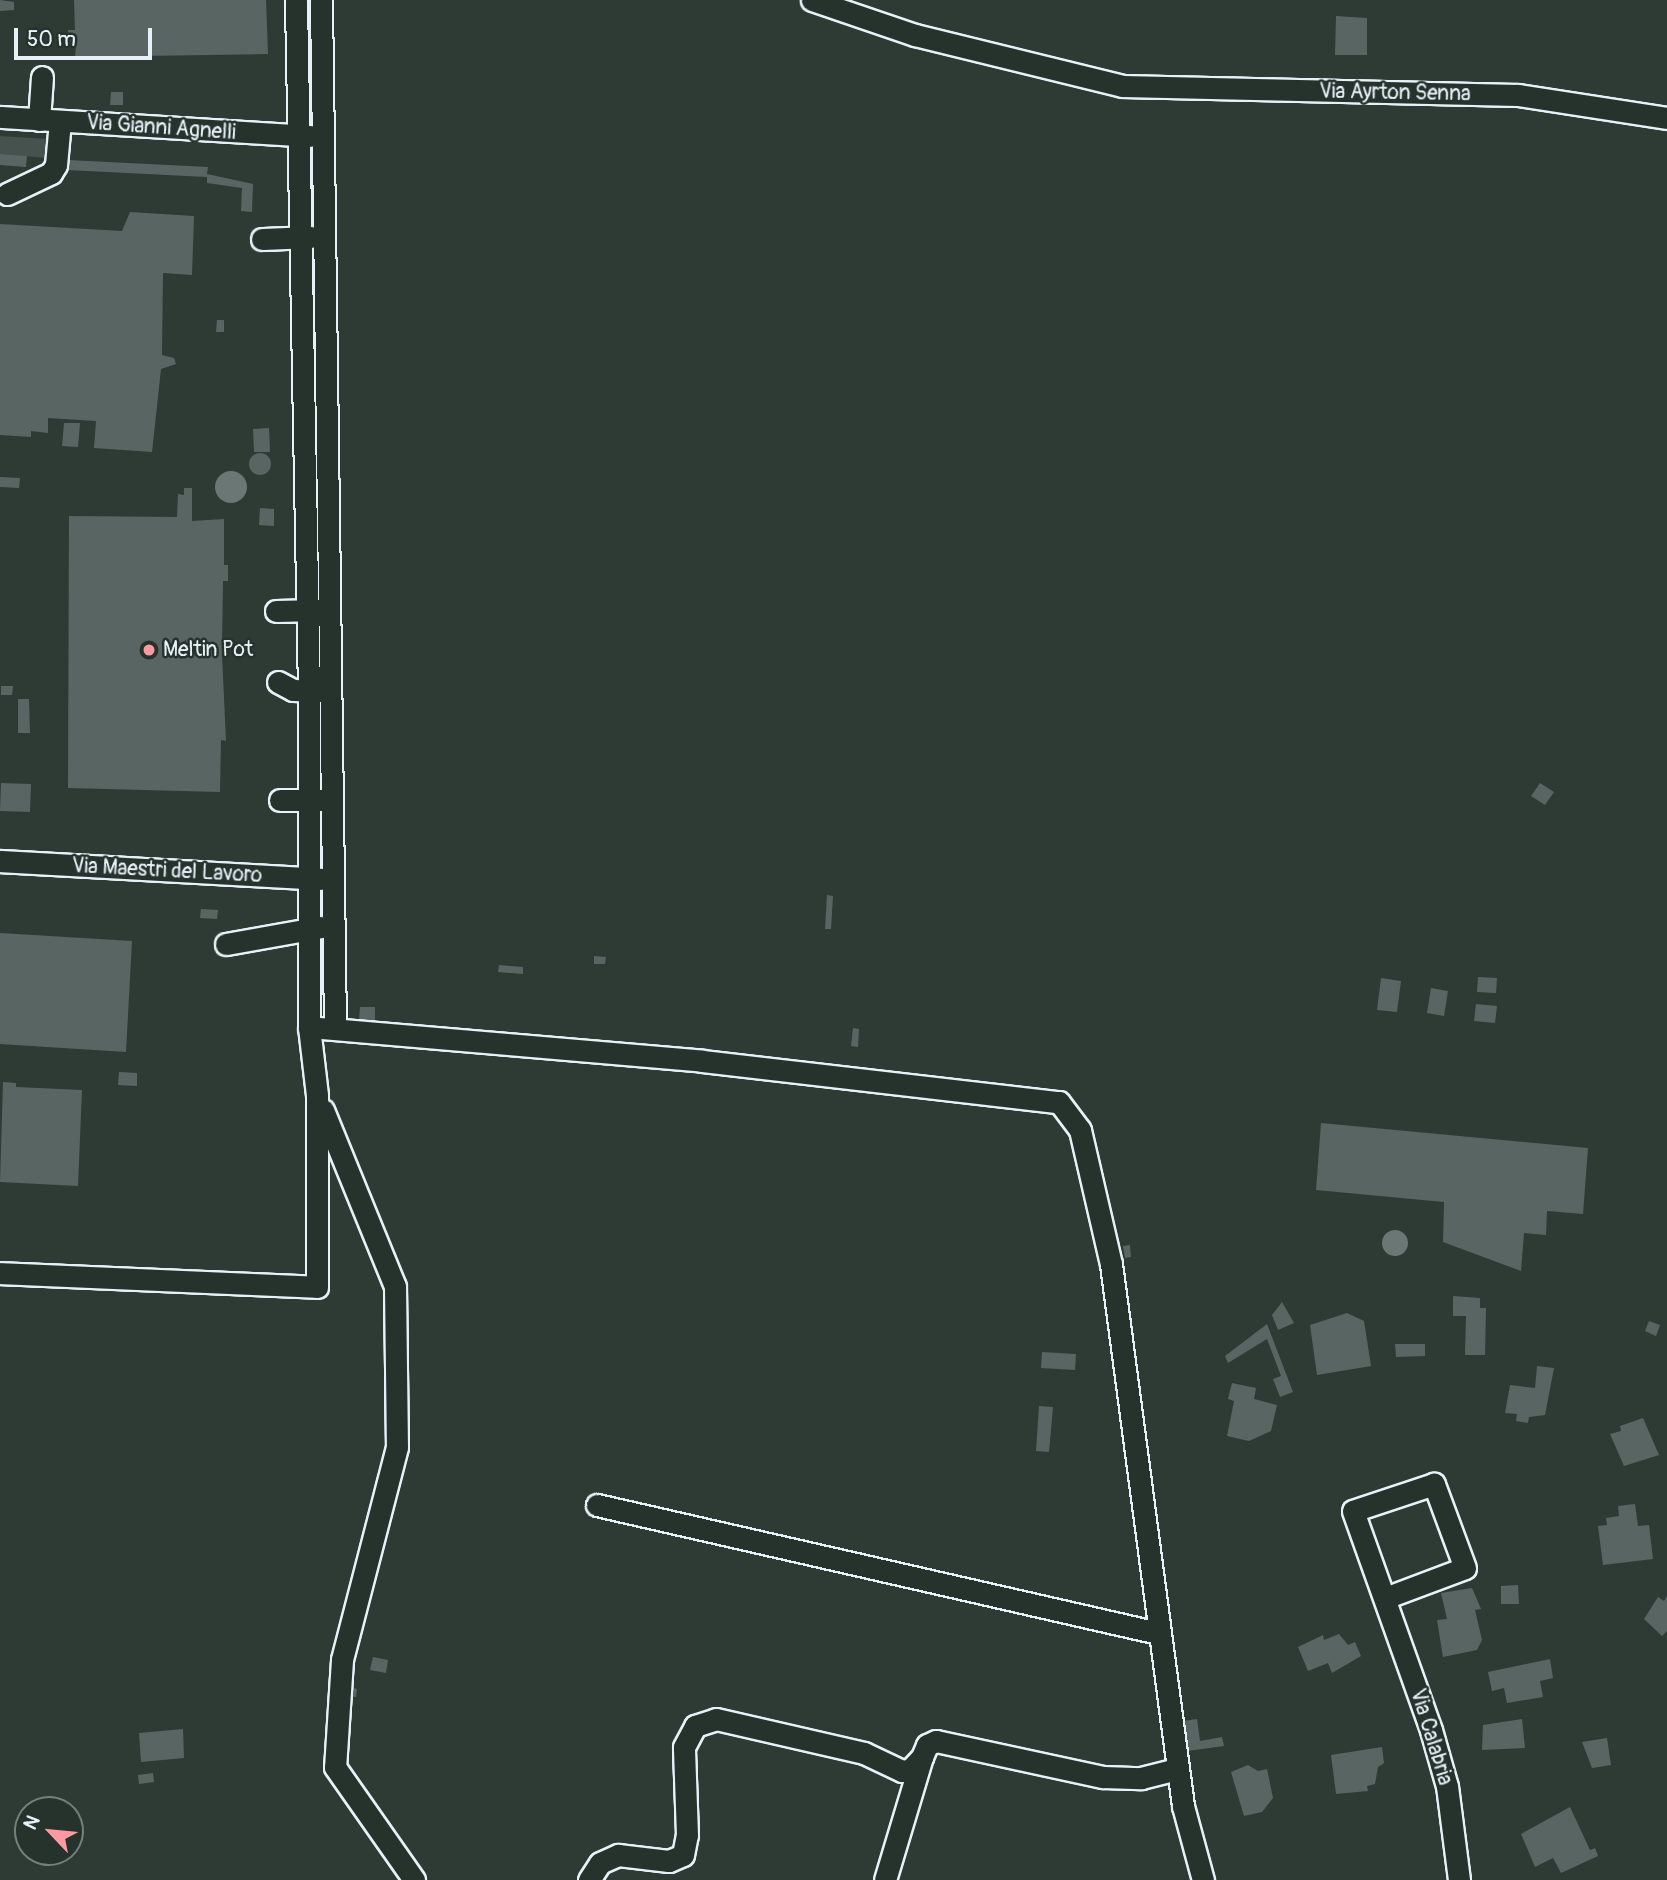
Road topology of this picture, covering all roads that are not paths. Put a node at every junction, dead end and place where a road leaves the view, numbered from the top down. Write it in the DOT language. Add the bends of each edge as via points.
graph roads {
  1 [pos="296,0"];
  2 [pos="321,0"];
  3 [pos="812,0"];
  4 [pos="42,77"];
  5 [pos="0,117"];
  6 [pos="1667,118"];
  7 [pos="49,120"];
  8 [pos="297,136"];
  9 [pos="323,136"];
  10 [pos="7,194"];
  11 [pos="324,237"];
  12 [pos="298,238"];
  13 [pos="262,239"];
  14 [pos="329,610"];
  15 [pos="276,611"];
  16 [pos="307,611"];
  17 [pos="298,690"];
  18 [pos="331,799"];
  19 [pos="281,800"];
  20 [pos="310,801"];
  21 [pos="0,861"];
  22 [pos="333,878"];
  23 [pos="308,880"];
  24 [pos="334,926"];
  25 [pos="309,927"];
  26 [pos="226,944"];
  27 [pos="309,1027"];
  28 [pos="335,1028"];
  29 [pos="317,1095"];
  30 [pos="353,1187"];
  31 [pos="317,1195"];
  32 [pos="0,1273"];
  33 [pos="597,1505"];
  34 [pos="1384,1598"];
  35 [pos="1158,1633"];
  36 [pos="922,1757"];
  37 [pos="1178,1769"];
  38 [pos="414,1880"];
  39 [pos="590,1880"];
  40 [pos="885,1880"];
  41 [pos="1203,1880"];
  42 [pos="1459,1880"];
  1 -- 8 [label="street"];
  2 -- 9 [label="street"];
  3 -- 6 [label="street, Via Ayrton Senna" via="915,35 1122,86 1517,95"];
  4 -- 7 [label="street"];
  5 -- 7 [label="street, Via Gianni Agnelli"];
  7 -- 8 [label="street, Via Gianni Agnelli"];
  7 -- 10 [label="street" via="56,165 51,173"];
  8 -- 9 [label="street, Via Gianni Agnelli"];
  8 -- 12 [label="street"];
  9 -- 11 [label="street"];
  11 -- 12 [label="street"];
  11 -- 14 [label="street"];
  12 -- 13 [label="street"];
  12 -- 16 [label="street"];
  14 -- 16 [label="street"];
  14 -- 17 [label="street"];
  15 -- 16 [label="street"];
  16 -- 17 [label="street"];
  17 -- 18 [label="street"];
  17 -- 20 [label="street"];
  18 -- 20 [label="street"];
  18 -- 22 [label="street"];
  19 -- 20 [label="street"];
  20 -- 23 [label="street"];
  21 -- 23 [label="street, Via Maestri del Lavoro"];
  22 -- 23 [label="street, Via Maestri del Lavoro"];
  22 -- 24 [label="street"];
  23 -- 25 [label="street"];
  24 -- 25 [label="street"];
  24 -- 28 [label="street"];
  25 -- 26 [label="street"];
  25 -- 27 [label="street"];
  27 -- 28 [label="street"];
  27 -- 29 [label="street"];
  28 -- 35 [label="street" via="702,1061 1059,1102 1080,1130 1111,1264"];
  29 -- 30 [label="street"];
  29 -- 31 [label="street"];
  30 -- 31 [label="street"];
  30 -- 38 [label="street" via="395,1286 397,1447 342,1660 335,1767"];
  31 -- 32 [label="street" via="317,1287"];
  33 -- 35 [label="street"];
  34 -- 34 [label="street, Via Calabria" via="1465,1567 1434,1484 1353,1511"];
  34 -- 42 [label="street, Via Calabria" via="1447,1786"];
  35 -- 37 [label="street"];
  36 -- 37 [label="street" via="927,1745 936,1741 1103,1777 1141,1778"];
  36 -- 39 [label="street" via="910,1770 902,1771 864,1753 716,1719 695,1726 684,1746 687,1835 683,1855 669,1861 618,1854 600,1863"];
  36 -- 40 [label="street"];
  37 -- 41 [label="street"];
}
